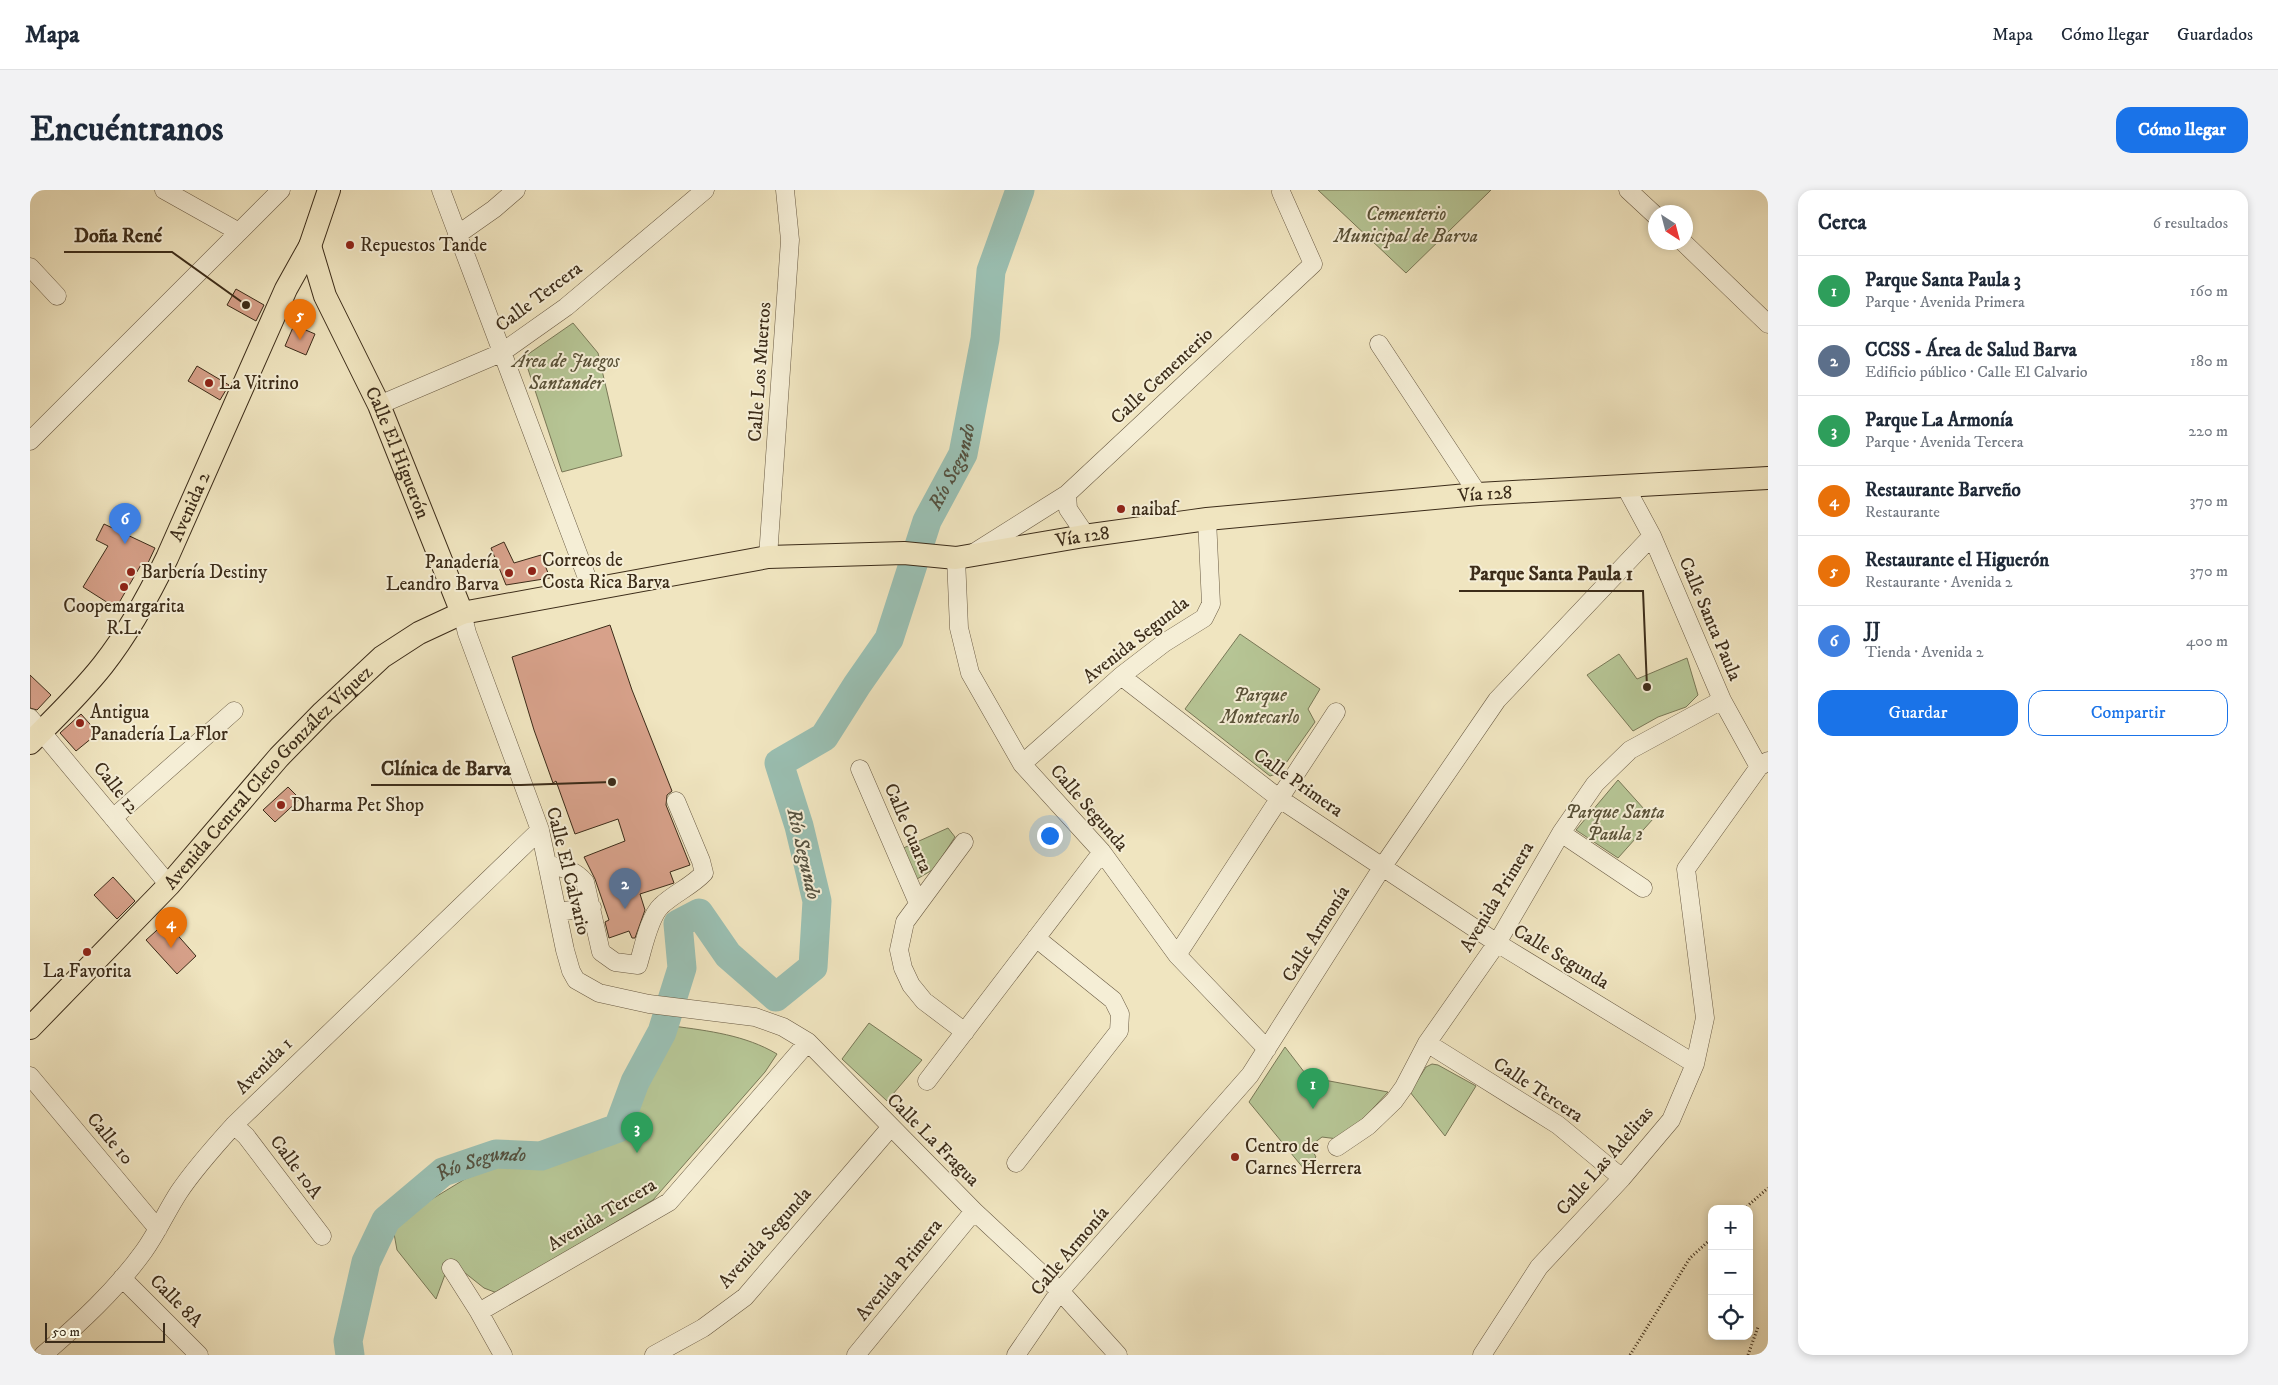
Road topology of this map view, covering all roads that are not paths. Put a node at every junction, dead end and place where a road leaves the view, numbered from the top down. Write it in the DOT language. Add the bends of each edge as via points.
graph roads {
  1 [pos="164,190"];
  2 [pos="281,190"];
  3 [pos="329,190"];
  4 [pos="441,190"];
  5 [pos="516,190"];
  6 [pos="705,190"];
  7 [pos="785,190"];
  8 [pos="1628,190"];
  9 [pos="1281,192"];
  10 [pos="1648,209"];
  11 [pos="238,232"];
  12 [pos="457,234"];
  13 [pos="310,246"];
  14 [pos="1691,250"];
  15 [pos="30,267"];
  16 [pos="286,289"];
  17 [pos="57,296"];
  18 [pos="325,296"];
  19 [pos="1768,324"];
  20 [pos="1379,344"];
  21 [pos="501,353"];
  22 [pos="379,405"];
  23 [pos="30,441"];
  24 [pos="1768,478"];
  25 [pos="1625,486"];
  26 [pos="1067,494"];
  27 [pos="1478,494"];
  28 [pos="1208,519"];
  29 [pos="1084,536"];
  30 [pos="1652,536"];
  31 [pos="768,557"];
  32 [pos="956,557"];
  33 [pos="592,591"];
  34 [pos="462,613"];
  35 [pos="1121,676"];
  36 [pos="1722,700"];
  37 [pos="234,712"];
  38 [pos="1336,712"];
  39 [pos="34,731"];
  40 [pos="1022,764"];
  41 [pos="1764,764"];
  42 [pos="860,769"];
  43 [pos="1280,799"];
  44 [pos="676,800"];
  45 [pos="113,818"];
  46 [pos="540,830"];
  47 [pos="1561,833"];
  48 [pos="964,842"];
  49 [pos="1102,852"];
  50 [pos="549,865"];
  51 [pos="1383,866"];
  52 [pos="169,885"];
  53 [pos="1643,888"];
  54 [pos="918,903"];
  55 [pos="592,907"];
  56 [pos="558,912"];
  57 [pos="1036,938"];
  58 [pos="1497,943"];
  59 [pos="1177,955"];
  60 [pos="689,1009"];
  61 [pos="30,1028"];
  62 [pos="965,1032"];
  63 [pos="808,1042"];
  64 [pos="1427,1043"];
  65 [pos="1267,1049"];
  66 [pos="1695,1064"];
  67 [pos="30,1076"];
  68 [pos="927,1081"];
  69 [pos="234,1125"];
  70 [pos="890,1128"];
  71 [pos="1337,1147"];
  72 [pos="1016,1163"];
  73 [pos="1622,1178"];
  74 [pos="974,1211"];
  75 [pos="158,1229"];
  76 [pos="322,1236"];
  77 [pos="451,1268"];
  78 [pos="122,1278"];
  79 [pos="1060,1291"];
  80 [pos="479,1312"];
  81 [pos="43,1355"];
  82 [pos="199,1355"];
  83 [pos="503,1355"];
  84 [pos="654,1355"];
  85 [pos="856,1355"];
  86 [pos="1016,1355"];
  87 [pos="1118,1355"];
  88 [pos="1482,1355"];
  1 -- 11 [label="street"];
  2 -- 11 [label="street"];
  3 -- 13 [label="main road, Avenida 2"];
  4 -- 12 [label="street"];
  5 -- 12 [label="street"];
  6 -- 21 [label="street, Calle Tercera" via="566,307"];
  7 -- 31 [label="street, Calle Los Muertos" via="790,240"];
  8 -- 10 [label="street"];
  9 -- 26 [label="street, Calle Cementerio" via="1312,264"];
  11 -- 23 [label="street"];
  12 -- 21 [label="street"];
  13 -- 16 [label="main road, Avenida 2"];
  13 -- 18 [label="main road, Calle El Higuerón"];
  14 -- 19 [label="street"];
  15 -- 17 [label="street"];
  16 -- 18 [label="main road, Calle El Higuerón" via="305,279 314,282"];
  16 -- 39 [label="main road, Avenida 2" via="146,600 103,665"];
  18 -- 22 [label="main road, Calle El Higuerón"];
  20 -- 27 [label="street"];
  21 -- 22 [label="street, Calle Tercera"];
  21 -- 33 [label="street"];
  22 -- 34 [label="main road, Calle El Higuerón"];
  24 -- 25 [label="main road, Vía 128"];
  25 -- 27 [label="main road, Vía 128"];
  25 -- 30 [label="street, Calle Santa Paula"];
  26 -- 29 [label="street" via="1068,508"];
  26 -- 32 [label="street, Calle Cementerio"];
  27 -- 28 [label="main road, Vía 128"];
  28 -- 29 [label="main road, Vía 128"];
  28 -- 35 [label="street, Avenida Segunda" via="1211,604 1204,618"];
  29 -- 32 [label="main road, Vía 128"];
  30 -- 36 [label="street, Calle Santa Paula"];
  30 -- 51 [label="street, Calle Armonía" via="1497,700"];
  31 -- 32 [label="main road, Vía 128" via="904,554"];
  31 -- 33 [label="main road, Vía 128"];
  32 -- 40 [label="street, Calle Segunda" via="959,628 970,673"];
  33 -- 34 [label="main road, Vía 128"];
  34 -- 46 [label="street, Calle El Calvario"];
  34 -- 52 [label="main road, Avenida Central Cleto González Víquez" via="419,633 382,658 323,712 279,757"];
  35 -- 40 [label="street, Avenida Segunda"];
  35 -- 43 [label="street, Calle Primera"];
  36 -- 41 [label="street, Calle Santa Paula"];
  36 -- 47 [label="street, Avenida Primera" via="1630,750 1594,784"];
  37 -- 45 [label="street"];
  38 -- 43 [label="street"];
  39 -- 45 [label="street, Calle 12"];
  40 -- 49 [label="street, Calle Segunda"];
  41 -- 66 [label="street, Calle Las Adelitas" via="1686,869 1705,1018"];
  42 -- 54 [label="street, Calle Cuarta"];
  43 -- 51 [label="street, Calle Primera"];
  43 -- 59 [label="street"];
  44 -- 55 [label="street" via="704,873 660,907 652,920 638,965 615,962 602,952"];
  45 -- 52 [label="street, Calle 12"];
  46 -- 50 [label="street, Calle El Calvario"];
  46 -- 69 [label="street, Avenida 1"];
  47 -- 53 [label="street"];
  47 -- 58 [label="street, Avenida Primera"];
  48 -- 54 [label="street"];
  49 -- 57 [label="street"];
  49 -- 59 [label="street, Calle Segunda"];
  50 -- 55 [label="street" via="580,876"];
  50 -- 56 [label="street, Calle El Calvario"];
  51 -- 58 [label="street, Calle Segunda"];
  51 -- 65 [label="street, Calle Armonía"];
  52 -- 61 [label="main road, Avenida Central Cleto González Víquez"];
  54 -- 62 [label="street" via="905,922 901,937 899,950 903,968 924,1001"];
  55 -- 56 [label="street"];
  56 -- 60 [label="street, Calle El Calvario" via="570,971 576,980 599,993"];
  57 -- 62 [label="street"];
  57 -- 72 [label="street" via="1113,1000 1120,1014 1119,1031"];
  58 -- 64 [label="street, Avenida Primera"];
  58 -- 66 [label="street, Calle Segunda"];
  59 -- 65 [label="street, Calle Segunda"];
  60 -- 63 [label="street, Calle La Fragua" via="755,1017"];
  62 -- 68 [label="street"];
  63 -- 70 [label="street, Calle La Fragua"];
  63 -- 80 [label="street, Avenida Tercera" via="669,1202"];
  64 -- 71 [label="street, Avenida Primera" via="1394,1101 1368,1126"];
  64 -- 73 [label="street, Calle Tercera" via="1558,1126"];
  65 -- 79 [label="street, Calle Armonía" via="1250,1076"];
  66 -- 73 [label="street, Calle Las Adelitas" via="1670,1120"];
  67 -- 75 [label="street, Calle 10"];
  69 -- 75 [label="street, Avenida 1" via="206,1155 179,1192"];
  69 -- 76 [label="street, Calle 10A" via="246,1136"];
  70 -- 74 [label="street, Calle La Fragua"];
  70 -- 84 [label="street, Avenida Segunda" via="745,1297 703,1328"];
  73 -- 88 [label="street, Calle Las Adelitas" via="1539,1267"];
  74 -- 79 [label="street, Calle La Fragua"];
  74 -- 85 [label="street, Avenida Primera"];
  75 -- 78 [label="street, Avenida 1"];
  77 -- 80 [label="street"];
  78 -- 81 [label="street, Avenida 1" via="77,1326"];
  78 -- 82 [label="street, Calle 8A"];
  79 -- 86 [label="street, Calle Armonía"];
  79 -- 87 [label="street, Calle La Fragua"];
  80 -- 83 [label="street"];
}
